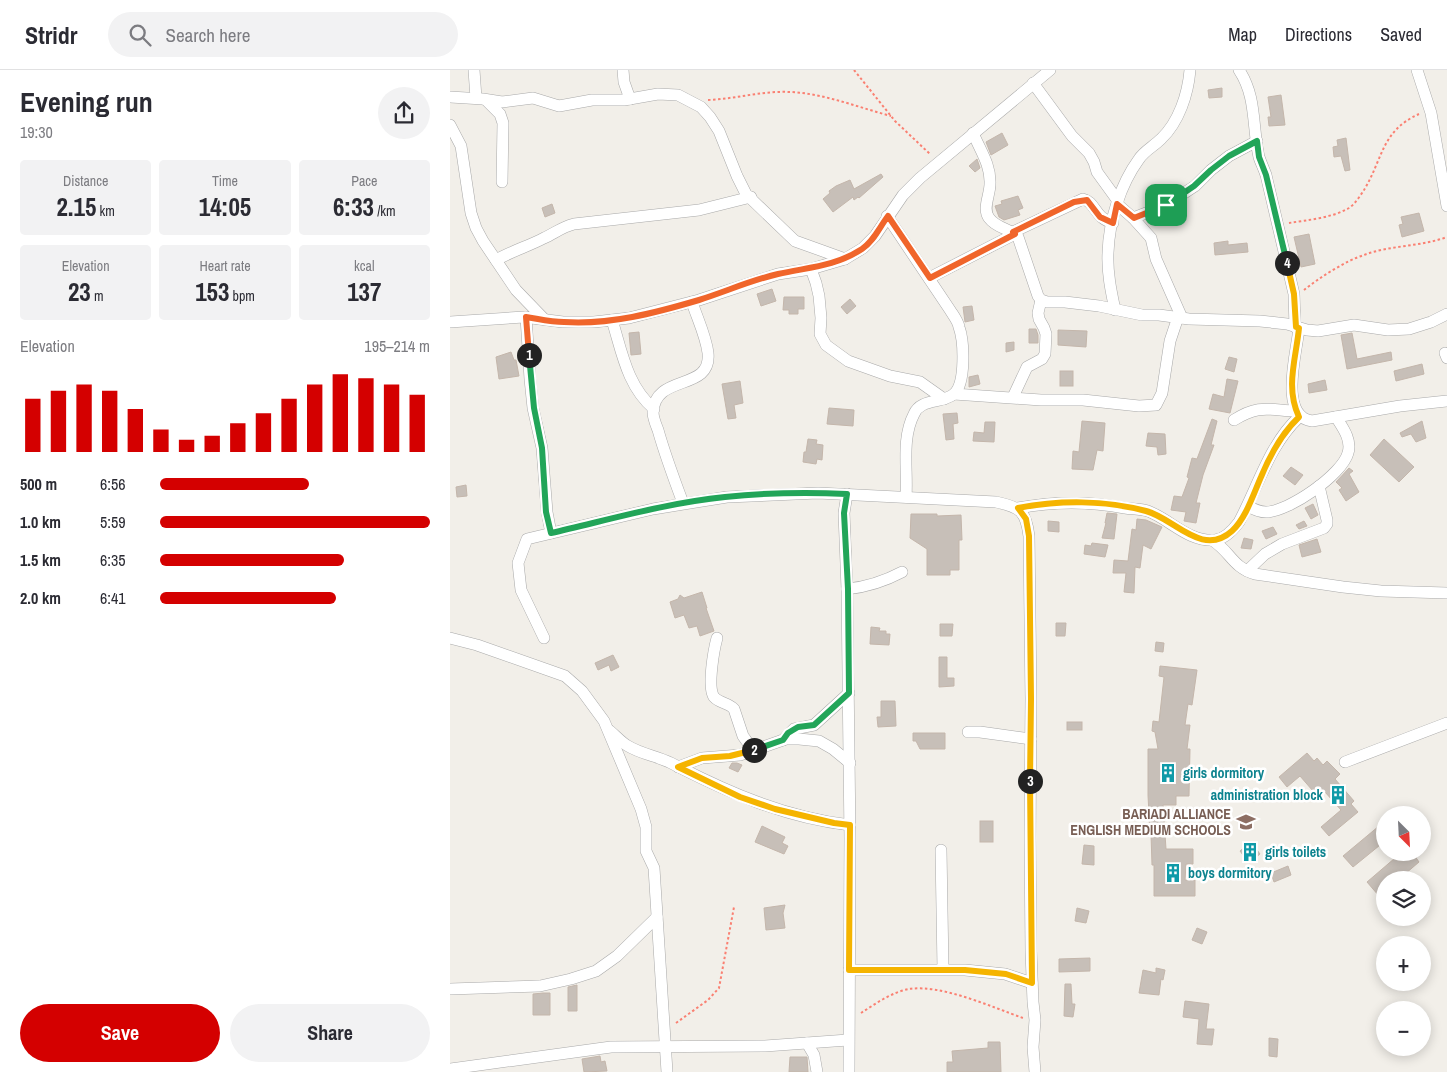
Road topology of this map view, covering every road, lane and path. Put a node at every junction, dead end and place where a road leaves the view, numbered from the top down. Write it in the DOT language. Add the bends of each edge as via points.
graph roads {
  1 [pos="474,70"];
  2 [pos="623,70"];
  3 [pos="854,70"];
  4 [pos="1050,70"];
  5 [pos="1190,70"];
  6 [pos="1239,70"];
  7 [pos="1417,70"];
  8 [pos="1033,83"];
  9 [pos="450,97"];
  10 [pos="481,99"];
  11 [pos="630,99"];
  12 [pos="691,100"];
  13 [pos="1430,109"];
  14 [pos="890,116"];
  15 [pos="450,125"];
  16 [pos="973,133"];
  17 [pos="1257,141"];
  18 [pos="938,162"];
  19 [pos="502,182"];
  20 [pos="751,198"];
  21 [pos="1118,203"];
  22 [pos="1447,206"];
  23 [pos="888,216"];
  24 [pos="1134,218"];
  25 [pos="1113,223"];
  26 [pos="1278,225"];
  27 [pos="1014,233"];
  28 [pos="1447,237"];
  29 [pos="845,259"];
  30 [pos="496,260"];
  31 [pos="811,269"];
  32 [pos="930,278"];
  33 [pos="1294,298"];
  34 [pos="1041,300"];
  35 [pos="692,302"];
  36 [pos="1115,310"];
  37 [pos="1447,314"];
  38 [pos="526,317"];
  39 [pos="1180,318"];
  40 [pos="544,320"];
  41 [pos="612,320"];
  42 [pos="450,322"];
  43 [pos="1297,328"];
  44 [pos="949,396"];
  45 [pos="1013,397"];
  46 [pos="1447,401"];
  47 [pos="654,409"];
  48 [pos="1298,414"];
  49 [pos="1336,417"];
  50 [pos="1234,420"];
  51 [pos="1319,486"];
  52 [pos="847,494"];
  53 [pos="906,497"];
  54 [pos="682,503"];
  55 [pos="1248,506"];
  56 [pos="1018,508"];
  57 [pos="551,533"];
  58 [pos="1212,540"];
  59 [pos="1247,571"];
  60 [pos="902,572"];
  61 [pos="848,589"];
  62 [pos="1447,593"];
  63 [pos="450,638"];
  64 [pos="544,638"];
  65 [pos="717,638"];
  66 [pos="849,693"];
  67 [pos="1447,722"];
  68 [pos="607,729"];
  69 [pos="968,732"];
  70 [pos="1031,739"];
  71 [pos="783,740"];
  72 [pos="753,750"];
  73 [pos="1345,762"];
  74 [pos="850,763"];
  75 [pos="678,767"];
  76 [pos="850,825"];
  77 [pos="941,850"];
  78 [pos="734,907"];
  79 [pos="657,916"];
  80 [pos="943,969"];
  81 [pos="849,970"];
  82 [pos="1032,983"];
  83 [pos="450,989"];
  84 [pos="1035,1020"];
  85 [pos="848,1021"];
  86 [pos="664,1032"];
  87 [pos="848,1040"];
  88 [pos="807,1043"];
  89 [pos="665,1047"];
  90 [pos="450,1069"];
  91 [pos="667,1072"];
  92 [pos="817,1072"];
  93 [pos="849,1072"];
  94 [pos="1035,1072"];
  1 -- 10 [label="street"];
  2 -- 11 [label="street"];
  3 -- 14 [label="path"];
  4 -- 8 [label="street"];
  5 -- 21 [label="street" via="1188,89 1175,123 1139,158"];
  6 -- 17 [label="street" via="1252,100"];
  7 -- 13 [label="street"];
  8 -- 16 [label="street"];
  8 -- 21 [label="street" via="1072,136 1089,153"];
  9 -- 10 [label="street"];
  10 -- 11 [label="street" via="502,102 533,98 559,106 592,100"];
  10 -- 19 [label="street" via="500,114 503,123"];
  11 -- 12 [label="street" via="678,94"];
  12 -- 14 [label="path" via="726,100 799,92"];
  12 -- 20 [label="street" via="702,107 719,131 737,176"];
  13 -- 22 [label="street"];
  13 -- 26 [label="path" via="1397,127 1359,198 1349,208"];
  14 -- 18 [label="path"];
  15 -- 30 [label="street" via="461,146 471,213 483,241"];
  16 -- 18 [label="street"];
  16 -- 27 [label="street" via="990,172 988,217 998,227"];
  17 -- 24 [label="street" via="1229,156 1166,205"];
  17 -- 26 [label="street"];
  18 -- 23 [label="street" via="914,184"];
  20 -- 29 [label="street" via="795,241"];
  20 -- 30 [label="street" via="699,210 574,224"];
  21 -- 24 [label="street"];
  21 -- 25 [label="street"];
  23 -- 29 [label="street" via="864,248"];
  23 -- 32 [label="street"];
  24 -- 39 [label="street" via="1151,238"];
  25 -- 27 [label="street" via="1100,217 1090,202 1083,199"];
  25 -- 36 [label="street" via="1108,254"];
  26 -- 33 [label="street"];
  27 -- 32 [label="street"];
  27 -- 34 [label="street"];
  28 -- 33 [label="path" via="1364,255 1324,276"];
  29 -- 31 [label="street"];
  30 -- 40 [label="street" via="516,290"];
  31 -- 35 [label="street" via="778,274"];
  31 -- 44 [label="street" via="819,296 820,334 826,345 848,361 890,376 920,382"];
  32 -- 44 [label="street" via="959,326 963,360 958,389"];
  33 -- 43 [label="street"];
  34 -- 36 [label="street"];
  34 -- 45 [label="street" via="1038,313 1046,334 1045,354 1027,367"];
  35 -- 41 [label="street"];
  35 -- 47 [label="street" via="705,338 707,364 704,372 696,378 663,390 656,398"];
  36 -- 39 [label="street"];
  37 -- 43 [label="street" via="1409,329 1388,330 1354,325 1318,331"];
  38 -- 40 [label="street"];
  38 -- 42 [label="street"];
  38 -- 57 [label="street" via="530,379 542,448 546,512"];
  39 -- 43 [label="street" via="1243,319"];
  39 -- 45 [label="street" via="1170,341 1162,393 1156,404 1139,406"];
  40 -- 41 [label="street"];
  41 -- 47 [label="street" via="636,390"];
  43 -- 48 [label="street" via="1291,390"];
  44 -- 45 [label="street"];
  44 -- 53 [label="street" via="926,403 914,411 907,442"];
  46 -- 49 [label="street"];
  47 -- 54 [label="street" via="662,446"];
  48 -- 49 [label="street" via="1305,421 1312,422"];
  48 -- 50 [label="street" via="1255,410"];
  48 -- 55 [label="street" via="1269,458"];
  49 -- 51 [label="street" via="1346,433 1348,453 1343,463"];
  51 -- 55 [label="street" via="1300,500 1274,511"];
  51 -- 59 [label="street" via="1327,520 1324,528 1282,544"];
  52 -- 53 [label="street"];
  52 -- 54 [label="street" via="727,497"];
  52 -- 61 [label="street" via="844,513"];
  53 -- 56 [label="street" via="996,502"];
  54 -- 57 [label="street"];
  55 -- 58 [label="street" via="1231,532"];
  56 -- 58 [label="street" via="1046,502 1119,507 1148,512 1198,539"];
  56 -- 70 [label="street" via="1026,519 1029,536"];
  57 -- 64 [label="street" via="527,539 518,563 521,590"];
  58 -- 59 [label="street"];
  59 -- 62 [label="street" via="1343,587"];
  60 -- 61 [label="street" via="887,580"];
  61 -- 66 [label="street"];
  63 -- 68 [label="street" via="565,676 598,710"];
  65 -- 72 [label="street" via="711,690 714,697 734,709 743,736"];
  66 -- 71 [label="street" via="814,725 794,729"];
  66 -- 74 [label="street"];
  67 -- 73 [label="street"];
  68 -- 75 [label="street" via="628,746"];
  68 -- 79 [label="street" via="646,827 646,851 654,868"];
  69 -- 70 [label="street"];
  70 -- 82 [label="street"];
  71 -- 72 [label="street"];
  71 -- 74 [label="street" via="819,741"];
  72 -- 75 [label="street" via="702,758"];
  74 -- 76 [label="street"];
  75 -- 76 [label="street" via="740,797 775,809"];
  76 -- 81 [label="street"];
  77 -- 80 [label="street"];
  78 -- 86 [label="path" via="719,988"];
  79 -- 83 [label="street" via="617,956 596,971 540,986"];
  79 -- 86 [label="street"];
  80 -- 81 [label="street"];
  80 -- 82 [label="street" via="996,973"];
  81 -- 85 [label="street"];
  82 -- 84 [label="street"];
  84 -- 85 [label="path" via="934,989 908,989 882,999"];
  84 -- 94 [label="street"];
  85 -- 87 [label="street"];
  86 -- 89 [label="street"];
  87 -- 88 [label="street"];
  87 -- 93 [label="street"];
  88 -- 89 [label="street"];
  88 -- 92 [label="street" via="814,1055"];
  89 -- 90 [label="street" via="611,1047"];
  89 -- 91 [label="street"];
}
